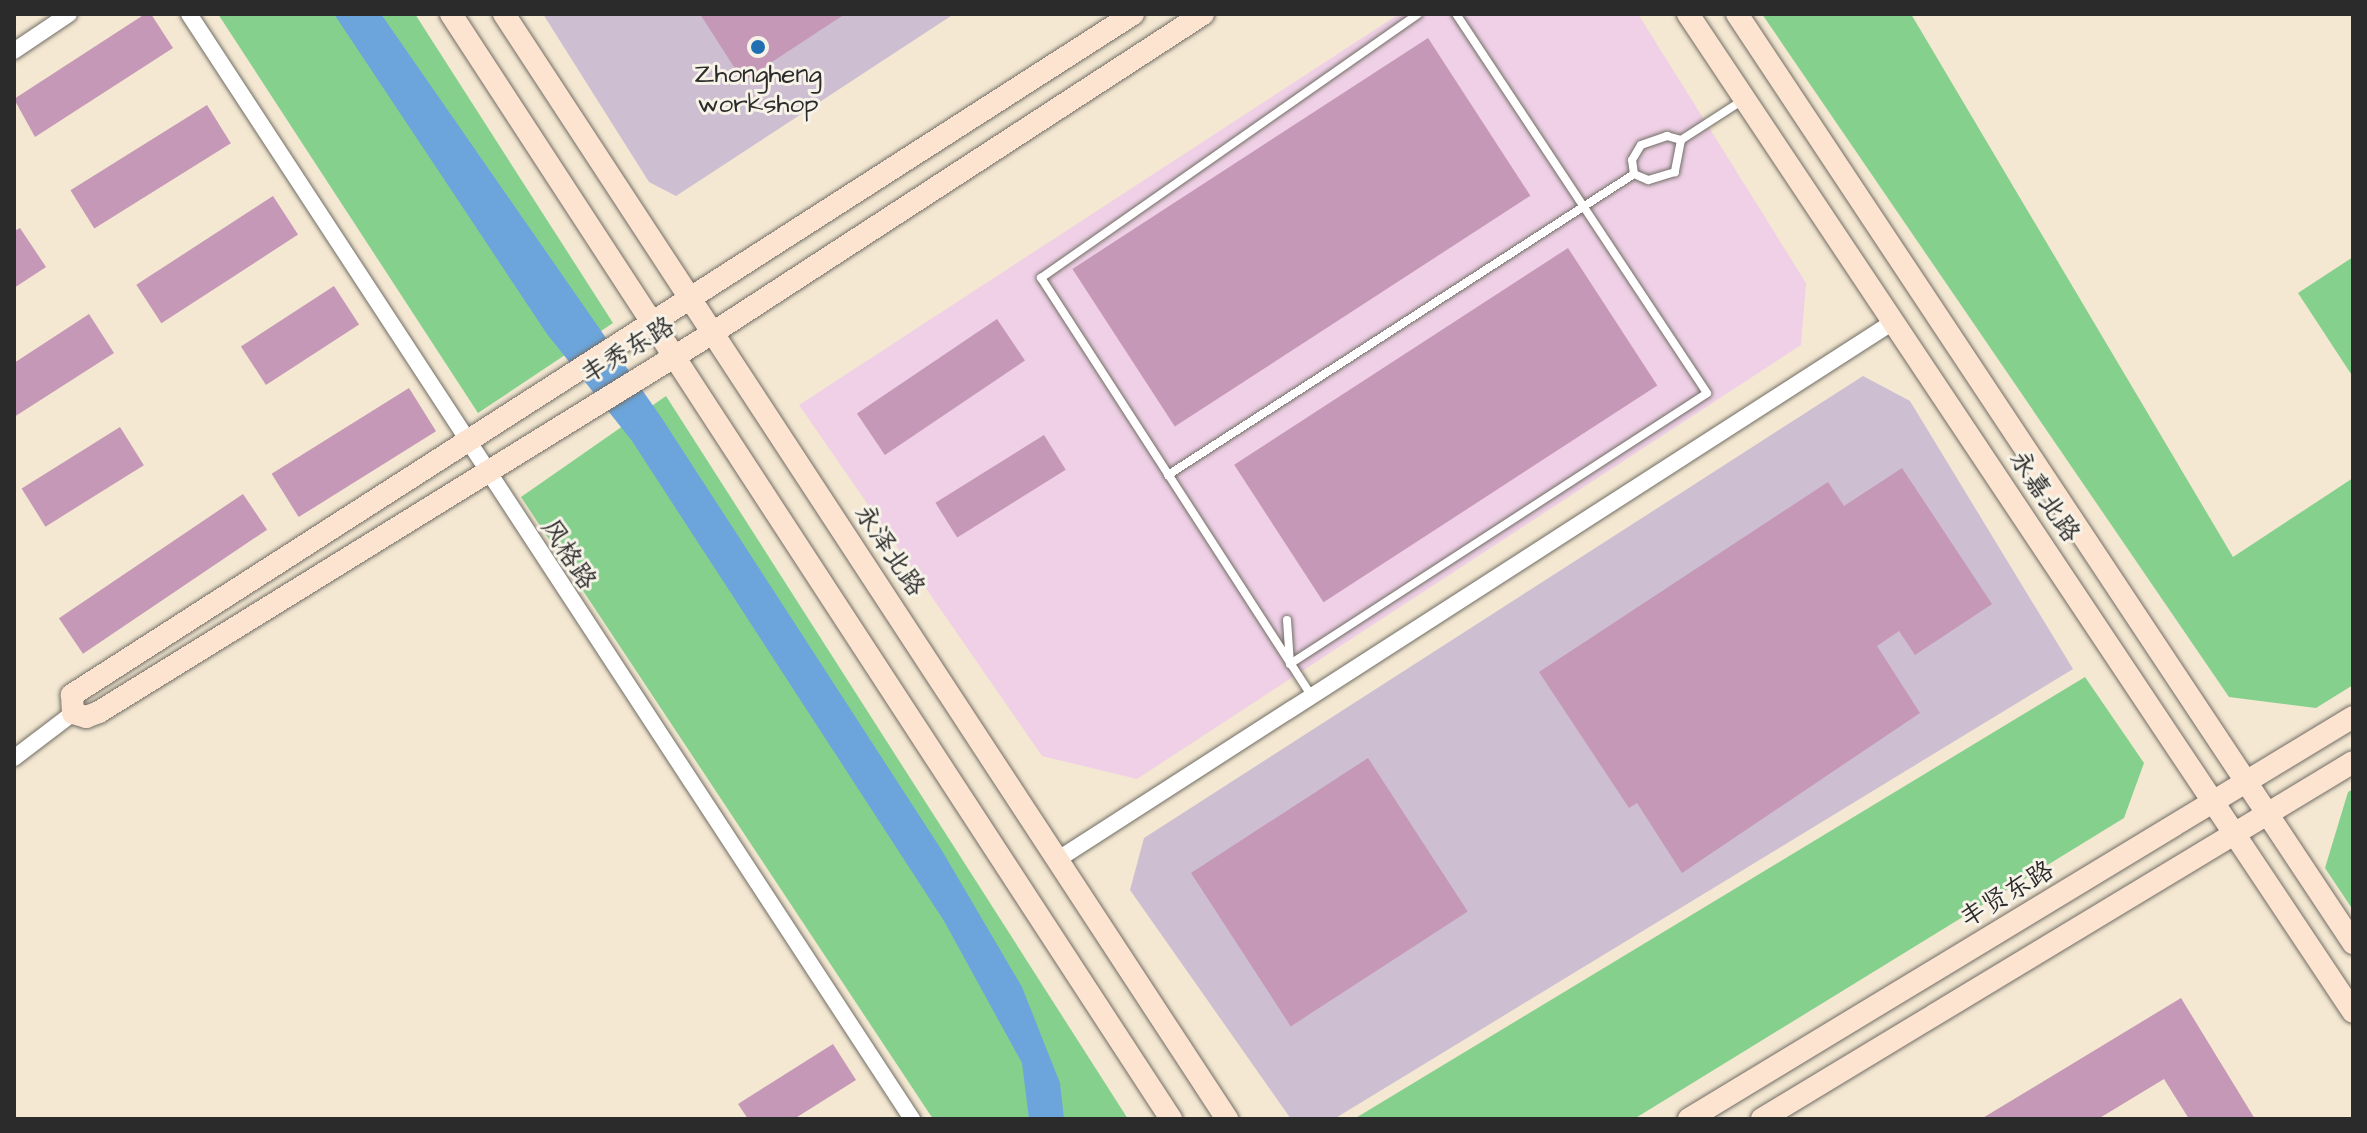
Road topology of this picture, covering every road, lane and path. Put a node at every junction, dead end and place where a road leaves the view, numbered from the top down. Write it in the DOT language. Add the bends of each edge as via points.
graph roads {
  1 [pos="69,14"];
  2 [pos="189,14"];
  3 [pos="451,14"];
  4 [pos="504,14"];
  5 [pos="1133,14"];
  6 [pos="1203,14"];
  7 [pos="1418,14"];
  8 [pos="1456,14"];
  9 [pos="1688,14"];
  10 [pos="1737,14"];
  11 [pos="14,51"];
  12 [pos="1744,100"];
  13 [pos="1681,140"];
  14 [pos="1634,174"];
  15 [pos="1584,208"];
  16 [pos="690,300"];
  17 [pos="1893,322"];
  18 [pos="651,324"];
  19 [pos="711,334"];
  20 [pos="672,356"];
  21 [pos="465,443"];
  22 [pos="484,472"];
  23 [pos="1168,475"];
  24 [pos="1287,620"];
  25 [pos="1290,664"];
  26 [pos="1311,695"];
  27 [pos="73,713"];
  28 [pos="2353,717"];
  29 [pos="14,758"];
  30 [pos="2353,762"];
  31 [pos="2247,782"];
  32 [pos="2214,802"];
  33 [pos="2268,814"];
  34 [pos="2234,834"];
  35 [pos="1060,858"];
  36 [pos="2353,943"];
  37 [pos="2353,1012"];
  38 [pos="912,1119"];
  39 [pos="1171,1119"];
  40 [pos="1227,1119"];
  41 [pos="1689,1119"];
  42 [pos="1762,1119"];
  1 -- 11 [label="street"];
  2 -- 21 [label="street, 风格路"];
  3 -- 18 [label="street"];
  4 -- 16 [label="street, 永泽北路"];
  5 -- 16 [label="street, 丰秀东路"];
  6 -- 19 [label="street, 丰秀东路"];
  7 -- 23 [label="lane" via="1041,278"];
  8 -- 15 [label="lane"];
  9 -- 12 [label="street, 永嘉北路"];
  10 -- 31 [label="street, 永嘉北路"];
  12 -- 13 [label="lane"];
  12 -- 17 [label="street, 永嘉北路"];
  13 -- 14 [label="lane" via="1667,136 1641,145 1632,160"];
  13 -- 14 [label="lane" via="1675,172 1648,180"];
  14 -- 15 [label="lane"];
  15 -- 23 [label="lane"];
  15 -- 25 [label="lane" via="1707,393"];
  16 -- 18 [label="street, 丰秀东路"];
  16 -- 19 [label="street, 永泽北路"];
  17 -- 26 [label="street"];
  17 -- 32 [label="street, 永嘉北路"];
  18 -- 20 [label="street"];
  18 -- 21 [label="street, 丰秀东路"];
  19 -- 20 [label="street, 丰秀东路"];
  19 -- 35 [label="street, 永泽北路"];
  20 -- 22 [label="street, 丰秀东路"];
  20 -- 39 [label="street"];
  21 -- 22 [label="street, 风格路"];
  21 -- 27 [label="street, 丰秀东路" via="72,695"];
  22 -- 27 [label="street, 丰秀东路" via="99,712 86,717"];
  22 -- 38 [label="street, 风格路"];
  23 -- 25 [label="lane"];
  24 -- 25 [label="lane"];
  25 -- 26 [label="lane"];
  26 -- 35 [label="street"];
  27 -- 29 [label="street, 丰秀东路"];
  28 -- 31 [label="street, 丰贤东路"];
  30 -- 33 [label="street"];
  31 -- 32 [label="street, 丰贤东路"];
  31 -- 33 [label="street, 永嘉北路"];
  32 -- 34 [label="street, 永嘉北路"];
  32 -- 41 [label="street, 丰贤东路"];
  33 -- 34 [label="street"];
  33 -- 36 [label="street, 永嘉北路"];
  34 -- 37 [label="street, 永嘉北路"];
  34 -- 42 [label="street"];
  35 -- 40 [label="street, 永泽北路"];
}
